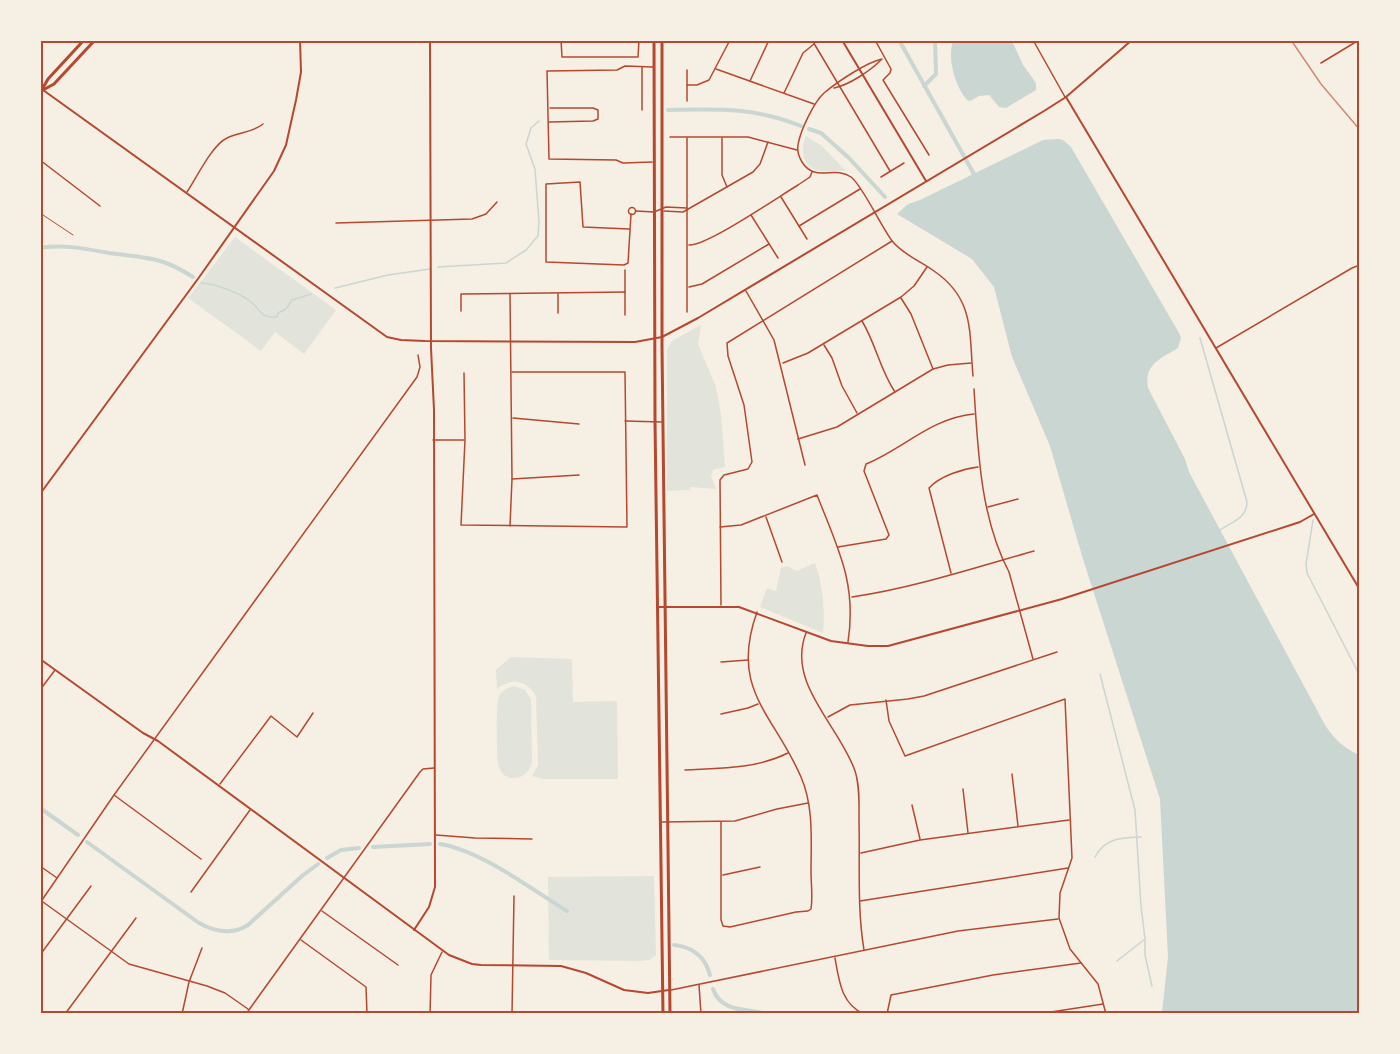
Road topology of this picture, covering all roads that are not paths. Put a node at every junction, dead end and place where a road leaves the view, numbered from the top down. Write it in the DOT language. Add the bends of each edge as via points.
graph roads {
  1 [pos="84,40"];
  2 [pos="95,40"];
  3 [pos="300,40"];
  4 [pos="430,40"];
  5 [pos="561,40"];
  6 [pos="639,40"];
  7 [pos="654,40"];
  8 [pos="662,40"];
  9 [pos="730,40"];
  10 [pos="769,40"];
  11 [pos="812,40"];
  12 [pos="842,40"];
  13 [pos="875,40"];
  14 [pos="1033,40"];
  15 [pos="1132,40"];
  16 [pos="1359,40"];
  17 [pos="814,44"];
  18 [pos="884,58"];
  19 [pos="1321,63"];
  20 [pos="642,67"];
  21 [pos="654,67"];
  22 [pos="716,69"];
  23 [pos="859,69"];
  24 [pos="687,70"];
  25 [pos="862,74"];
  26 [pos="750,82"];
  27 [pos="838,83"];
  28 [pos="687,85"];
  29 [pos="840,87"];
  30 [pos="833,88"];
  31 [pos="42,91"];
  32 [pos="784,93"];
  33 [pos="1066,97"];
  34 [pos="687,101"];
  35 [pos="814,104"];
  36 [pos="548,108"];
  37 [pos="642,110"];
  38 [pos="549,122"];
  39 [pos="262,124"];
  40 [pos="670,137"];
  41 [pos="722,137"];
  42 [pos="687,138"];
  43 [pos="768,142"];
  44 [pos="798,150"];
  45 [pos="929,155"];
  46 [pos="40,160"];
  47 [pos="654,162"];
  48 [pos="904,163"];
  49 [pos="890,171"];
  50 [pos="812,172"];
  51 [pos="881,177"];
  52 [pos="926,181"];
  53 [pos="727,187"];
  54 [pos="860,189"];
  55 [pos="187,192"];
  56 [pos="781,196"];
  57 [pos="497,202"];
  58 [pos="100,206"];
  59 [pos="687,209"];
  60 [pos="636,211"];
  61 [pos="662,211"];
  62 [pos="654,212"];
  63 [pos="40,213"];
  64 [pos="874,213"];
  65 [pos="631,214"];
  66 [pos="751,214"];
  67 [pos="430,219"];
  68 [pos="336,223"];
  69 [pos="234,226"];
  70 [pos="799,226"];
  71 [pos="629,229"];
  72 [pos="74,235"];
  73 [pos="807,239"];
  74 [pos="892,240"];
  75 [pos="769,244"];
  76 [pos="688,245"];
  77 [pos="777,258"];
  78 [pos="1359,266"];
  79 [pos="927,267"];
  80 [pos="625,270"];
  81 [pos="688,287"];
  82 [pos="746,290"];
  83 [pos="625,292"];
  84 [pos="558,293"];
  85 [pos="510,294"];
  86 [pos="901,297"];
  87 [pos="461,311"];
  88 [pos="687,312"];
  89 [pos="558,313"];
  90 [pos="626,315"];
  91 [pos="764,320"];
  92 [pos="861,321"];
  93 [pos="662,337"];
  94 [pos="655,339"];
  95 [pos="431,341"];
  96 [pos="511,341"];
  97 [pos="824,344"];
  98 [pos="1215,349"];
  99 [pos="418,355"];
  100 [pos="781,363"];
  101 [pos="972,363"];
  102 [pos="933,369"];
  103 [pos="512,372"];
  104 [pos="464,373"];
  105 [pos="973,376"];
  106 [pos="974,388"];
  107 [pos="895,392"];
  108 [pos="858,414"];
  109 [pos="975,414"];
  110 [pos="512,418"];
  111 [pos="625,421"];
  112 [pos="655,421"];
  113 [pos="663,422"];
  114 [pos="579,424"];
  115 [pos="433,440"];
  116 [pos="465,440"];
  117 [pos="798,440"];
  118 [pos="805,465"];
  119 [pos="980,467"];
  120 [pos="579,474"];
  121 [pos="512,479"];
  122 [pos="40,494"];
  123 [pos="1018,499"];
  124 [pos="987,507"];
  125 [pos="1314,514"];
  126 [pos="765,516"];
  127 [pos="510,526"];
  128 [pos="720,527"];
  129 [pos="837,548"];
  130 [pos="1034,551"];
  131 [pos="1002,560"];
  132 [pos="782,562"];
  133 [pos="952,574"];
  134 [pos="1359,590"];
  135 [pos="851,597"];
  136 [pos="721,605"];
  137 [pos="666,606"];
  138 [pos="658,607"];
  139 [pos="1020,611"];
  140 [pos="758,612"];
  141 [pos="806,633"];
  142 [pos="848,643"];
  143 [pos="1058,652"];
  144 [pos="40,658"];
  145 [pos="1033,659"];
  146 [pos="749,660"];
  147 [pos="721,662"];
  148 [pos="55,669"];
  149 [pos="40,690"];
  150 [pos="886,700"];
  151 [pos="759,704"];
  152 [pos="313,713"];
  153 [pos="721,714"];
  154 [pos="827,717"];
  155 [pos="155,739"];
  156 [pos="788,753"];
  157 [pos="435,768"];
  158 [pos="685,770"];
  159 [pos="1011,774"];
  160 [pos="219,786"];
  161 [pos="963,789"];
  162 [pos="114,795"];
  163 [pos="809,803"];
  164 [pos="912,805"];
  165 [pos="250,809"];
  166 [pos="1070,820"];
  167 [pos="661,822"];
  168 [pos="668,822"];
  169 [pos="721,822"];
  170 [pos="1018,827"];
  171 [pos="968,833"];
  172 [pos="436,835"];
  173 [pos="532,839"];
  174 [pos="920,840"];
  175 [pos="860,853"];
  176 [pos="201,859"];
  177 [pos="40,866"];
  178 [pos="760,867"];
  179 [pos="1069,868"];
  180 [pos="722,875"];
  181 [pos="58,878"];
  182 [pos="344,878"];
  183 [pos="91,886"];
  184 [pos="191,892"];
  185 [pos="514,896"];
  186 [pos="860,901"];
  187 [pos="41,902"];
  188 [pos="321,910"];
  189 [pos="67,918"];
  190 [pos="136,918"];
  191 [pos="1059,918"];
  192 [pos="414,930"];
  193 [pos="300,939"];
  194 [pos="202,948"];
  195 [pos="112,951"];
  196 [pos="443,951"];
  197 [pos="865,951"];
  198 [pos="40,955"];
  199 [pos="834,957"];
  200 [pos="1082,963"];
  201 [pos="398,965"];
  202 [pos="513,965"];
  203 [pos="189,982"];
  204 [pos="699,985"];
  205 [pos="669,990"];
  206 [pos="662,991"];
  207 [pos="1104,1004"];
  208 [pos="249,1010"];
  209 [pos="65,1014"];
  210 [pos="182,1014"];
  211 [pos="246,1014"];
  212 [pos="367,1014"];
  213 [pos="430,1014"];
  214 [pos="512,1014"];
  215 [pos="663,1014"];
  216 [pos="670,1014"];
  217 [pos="701,1014"];
  218 [pos="864,1014"];
  219 [pos="887,1014"];
  220 [pos="1038,1014"];
  221 [pos="1106,1014"];
  1 -- 31 [label="main road"];
  2 -- 31 [label="main road" via="54,84"];
  3 -- 69 [label="street" via="301,72 286,145 274,171"];
  4 -- 67 [label="street"];
  5 -- 6 [label="street" via="562,57 638,57"];
  7 -- 21 [label="main road"];
  8 -- 61 [label="main road"];
  9 -- 22 [label="street"];
  10 -- 26 [label="street"];
  11 -- 17 [label="street"];
  12 -- 23 [label="street"];
  13 -- 18 [label="street"];
  14 -- 33 [label="street"];
  15 -- 33 [label="street"];
  16 -- 19 [label="street"];
  17 -- 27 [label="street"];
  17 -- 32 [label="street" via="802,53"];
  18 -- 23 [label="street"];
  18 -- 25 [label="street"];
  18 -- 45 [label="street" via="891,69 884,80"];
  20 -- 21 [label="street"];
  20 -- 36 [label="street" via="547,71"];
  20 -- 37 [label="street"];
  21 -- 47 [label="main road"];
  22 -- 26 [label="street"];
  22 -- 28 [label="street" via="709,80"];
  23 -- 25 [label="street"];
  23 -- 27 [label="street"];
  24 -- 28 [label="street"];
  25 -- 29 [label="street"];
  25 -- 52 [label="street"];
  26 -- 32 [label="street"];
  27 -- 29 [label="street"];
  27 -- 30 [label="street"];
  28 -- 34 [label="street"];
  29 -- 30 [label="street"];
  29 -- 49 [label="street"];
  30 -- 35 [label="street"];
  31 -- 55 [label="street"];
  32 -- 35 [label="street"];
  33 -- 52 [label="street"];
  33 -- 98 [label="street"];
  35 -- 44 [label="street"];
  36 -- 38 [label="street"];
  36 -- 38 [label="street" via="598,110 598,118 593,121"];
  38 -- 47 [label="street" via="549,159"];
  39 -- 55 [label="street" via="224,139"];
  40 -- 42 [label="street"];
  41 -- 42 [label="street"];
  41 -- 43 [label="street"];
  41 -- 53 [label="street"];
  42 -- 59 [label="street"];
  43 -- 44 [label="street"];
  43 -- 53 [label="street" via="753,172"];
  44 -- 50 [label="street" via="803,164"];
  46 -- 58 [label="street"];
  47 -- 62 [label="main road"];
  48 -- 49 [label="street"];
  49 -- 51 [label="street"];
  50 -- 54 [label="street" via="840,172 852,178"];
  50 -- 56 [label="street"];
  52 -- 64 [label="street"];
  53 -- 59 [label="street"];
  54 -- 64 [label="street"];
  54 -- 70 [label="street"];
  55 -- 69 [label="street"];
  56 -- 66 [label="street"];
  56 -- 70 [label="street"];
  57 -- 67 [label="street" via="480,218"];
  59 -- 61 [label="street"];
  59 -- 61 [label="street" via="666,207"];
  59 -- 76 [label="street"];
  60 -- 62 [label="street"];
  60 -- 65 [label="street"];
  60 -- 65 [label="street" via="630,208"];
  61 -- 62 [label="street"];
  61 -- 93 [label="main road"];
  62 -- 94 [label="main road"];
  63 -- 72 [label="lane"];
  64 -- 74 [label="street"];
  64 -- 82 [label="street"];
  65 -- 71 [label="street"];
  66 -- 75 [label="street"];
  66 -- 76 [label="street" via="701,243"];
  67 -- 68 [label="street"];
  67 -- 95 [label="street"];
  69 -- 95 [label="street" via="387,337"];
  69 -- 122 [label="street"];
  70 -- 73 [label="street"];
  71 -- 71 [label="street" via="628,263 624,265 546,262 546,183 580,182 583,226"];
  74 -- 79 [label="street"];
  74 -- 91 [label="street"];
  75 -- 77 [label="street"];
  75 -- 81 [label="street" via="702,284"];
  76 -- 81 [label="street"];
  78 -- 98 [label="street"];
  79 -- 86 [label="street"];
  79 -- 101 [label="street" via="952,287 965,307 972,337"];
  80 -- 83 [label="street"];
  81 -- 88 [label="street"];
  82 -- 91 [label="street"];
  82 -- 93 [label="street"];
  83 -- 84 [label="street"];
  83 -- 90 [label="street"];
  84 -- 85 [label="street"];
  84 -- 89 [label="street"];
  85 -- 87 [label="street" via="461,294"];
  85 -- 96 [label="street"];
  86 -- 92 [label="street"];
  86 -- 102 [label="street"];
  91 -- 100 [label="street"];
  91 -- 128 [label="street" via="726,345 744,405 752,462 748,469 724,475 720,480"];
  92 -- 97 [label="street"];
  92 -- 107 [label="street"];
  93 -- 94 [label="street"];
  93 -- 113 [label="main road"];
  94 -- 96 [label="street"];
  94 -- 112 [label="main road"];
  95 -- 96 [label="street"];
  95 -- 115 [label="street"];
  96 -- 103 [label="street"];
  97 -- 100 [label="street"];
  97 -- 108 [label="street"];
  98 -- 125 [label="street"];
  99 -- 155 [label="street" via="417,377"];
  100 -- 117 [label="street"];
  101 -- 102 [label="street"];
  101 -- 105 [label="street"];
  102 -- 107 [label="street"];
  103 -- 110 [label="street"];
  103 -- 111 [label="street" via="625,372"];
  104 -- 116 [label="street"];
  106 -- 109 [label="street"];
  107 -- 108 [label="street"];
  108 -- 117 [label="street" via="837,427"];
  109 -- 119 [label="street"];
  109 -- 129 [label="street" via="928,428 866,464 864,471 889,535 886,539"];
  110 -- 114 [label="street"];
  110 -- 121 [label="street"];
  111 -- 112 [label="street"];
  111 -- 127 [label="street" via="627,527"];
  112 -- 113 [label="street"];
  112 -- 138 [label="main road"];
  113 -- 137 [label="main road"];
  115 -- 116 [label="street"];
  115 -- 157 [label="street"];
  116 -- 127 [label="street" via="462,525"];
  117 -- 118 [label="street"];
  119 -- 124 [label="street"];
  119 -- 133 [label="street" via="962,470 929,488"];
  120 -- 121 [label="street"];
  121 -- 127 [label="street"];
  123 -- 124 [label="street"];
  124 -- 131 [label="street"];
  125 -- 134 [label="street"];
  125 -- 139 [label="street" via="1300,522"];
  126 -- 128 [label="street" via="741,525"];
  126 -- 129 [label="street" via="817,495"];
  126 -- 132 [label="street"];
  128 -- 136 [label="street"];
  129 -- 135 [label="street"];
  130 -- 131 [label="street"];
  131 -- 133 [label="street"];
  131 -- 139 [label="street"];
  133 -- 135 [label="street"];
  135 -- 142 [label="street"];
  136 -- 137 [label="street"];
  136 -- 140 [label="street"];
  137 -- 138 [label="street"];
  137 -- 168 [label="main road"];
  138 -- 167 [label="main road"];
  139 -- 142 [label="street" via="894,644"];
  139 -- 145 [label="street"];
  140 -- 141 [label="street"];
  140 -- 146 [label="street"];
  141 -- 142 [label="street"];
  141 -- 154 [label="street" via="801,648 802,671"];
  143 -- 145 [label="street"];
  144 -- 148 [label="street"];
  145 -- 150 [label="street" via="924,696"];
  146 -- 147 [label="street"];
  146 -- 151 [label="street"];
  148 -- 149 [label="street"];
  148 -- 155 [label="street"];
  150 -- 154 [label="street" via="850,705"];
  150 -- 166 [label="street" via="889,721 905,756 1065,699"];
  151 -- 153 [label="street"];
  151 -- 156 [label="street"];
  152 -- 160 [label="street" via="297,736 271,716"];
  154 -- 175 [label="street" via="849,753 856,775"];
  155 -- 160 [label="street"];
  155 -- 162 [label="street"];
  156 -- 158 [label="street" via="748,766"];
  156 -- 163 [label="street"];
  157 -- 172 [label="street"];
  157 -- 182 [label="street" via="420,772"];
  159 -- 170 [label="street"];
  160 -- 165 [label="street"];
  161 -- 171 [label="street"];
  162 -- 176 [label="street"];
  162 -- 181 [label="street"];
  163 -- 169 [label="street"];
  163 -- 180 [label="street" via="811,909 723,926"];
  164 -- 174 [label="street"];
  165 -- 182 [label="street"];
  165 -- 184 [label="street"];
  166 -- 170 [label="street"];
  166 -- 179 [label="street"];
  167 -- 168 [label="street"];
  167 -- 206 [label="main road"];
  168 -- 169 [label="street"];
  168 -- 205 [label="main road"];
  169 -- 180 [label="street"];
  170 -- 171 [label="street"];
  171 -- 174 [label="street"];
  172 -- 173 [label="street"];
  172 -- 192 [label="street" via="434,894"];
  174 -- 175 [label="street"];
  175 -- 186 [label="street"];
  177 -- 181 [label="street"];
  178 -- 180 [label="street"];
  179 -- 186 [label="street"];
  179 -- 191 [label="street" via="1059,899"];
  181 -- 187 [label="street"];
  182 -- 188 [label="street"];
  182 -- 192 [label="street"];
  183 -- 189 [label="street"];
  185 -- 202 [label="street"];
  186 -- 197 [label="street"];
  187 -- 189 [label="street"];
  188 -- 193 [label="street"];
  188 -- 201 [label="street"];
  189 -- 195 [label="street"];
  189 -- 198 [label="street"];
  190 -- 195 [label="street"];
  191 -- 197 [label="street" via="958,931"];
  191 -- 200 [label="street" via="1066,942"];
  192 -- 196 [label="street"];
  193 -- 208 [label="street"];
  193 -- 212 [label="street" via="366,987"];
  194 -- 203 [label="street"];
  195 -- 203 [label="street" via="129,964"];
  195 -- 209 [label="street"];
  196 -- 202 [label="street" via="472,964"];
  196 -- 213 [label="street" via="431,975"];
  197 -- 199 [label="street"];
  199 -- 204 [label="street"];
  199 -- 218 [label="street" via="841,990"];
  200 -- 207 [label="street" via="1098,984"];
  200 -- 219 [label="street" via="891,995"];
  202 -- 206 [label="street" via="567,967 624,990"];
  202 -- 214 [label="street"];
  203 -- 208 [label="street" via="225,993"];
  203 -- 210 [label="street"];
  204 -- 205 [label="street"];
  204 -- 217 [label="street"];
  205 -- 206 [label="street"];
  205 -- 216 [label="main road"];
  206 -- 215 [label="main road"];
  207 -- 220 [label="street"];
  207 -- 221 [label="street"];
  208 -- 211 [label="street"];
}
